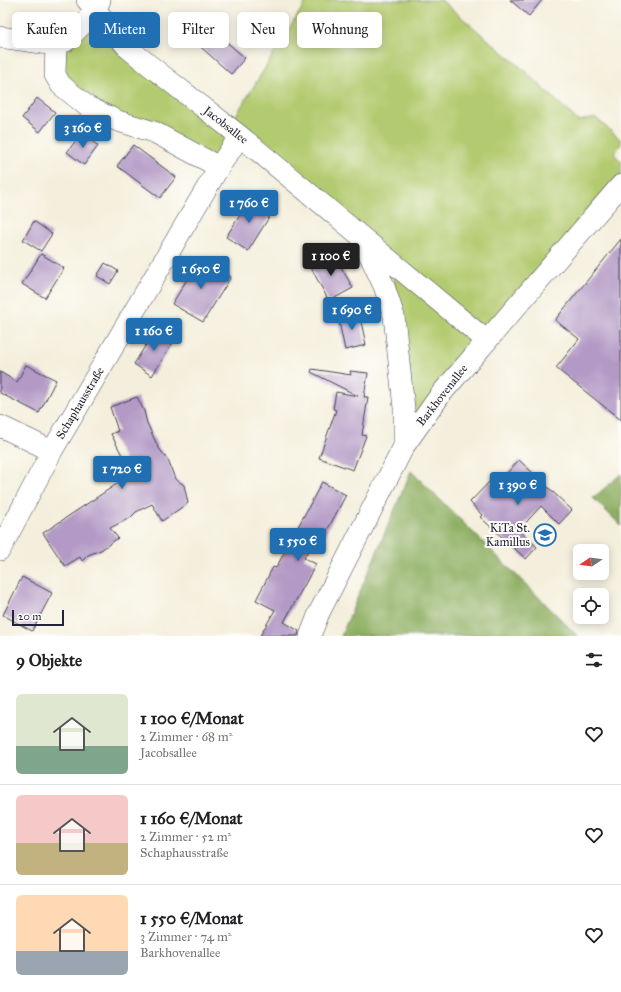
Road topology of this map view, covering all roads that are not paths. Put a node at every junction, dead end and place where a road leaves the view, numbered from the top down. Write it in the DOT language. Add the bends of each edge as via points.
graph roads {
  1 [pos="94,4"];
  2 [pos="81,21"];
  3 [pos="0,37"];
  4 [pos="12,39"];
  5 [pos="56,48"];
  6 [pos="240,136"];
  7 [pos="219,167"];
  8 [pos="621,185"];
  9 [pos="360,235"];
  10 [pos="487,341"];
  11 [pos="0,426"];
  12 [pos="404,446"];
  13 [pos="52,451"];
  14 [pos="0,550"];
  15 [pos="310,636"];
  1 -- 2 [label="street"];
  1 -- 6 [label="street, Jacobsallee" via="128,48"];
  3 -- 4 [label="street"];
  5 -- 7 [label="street" via="55,76 61,85 88,106 118,121 154,132"];
  6 -- 7 [label="street, Schaphausstraße"];
  6 -- 9 [label="street, Jacobsallee"];
  7 -- 13 [label="street, Schaphausstraße"];
  8 -- 10 [label="street, Barkhovenallee"];
  9 -- 10 [label="street, Jacobsallee"];
  9 -- 12 [label="street, Jacobsallee" via="384,286 394,316 404,408"];
  10 -- 12 [label="street, Barkhovenallee" via="440,394"];
  11 -- 13 [label="street"];
  12 -- 15 [label="street, Barkhovenallee" via="319,613"];
  13 -- 14 [label="street, Schaphausstraße"];
}
